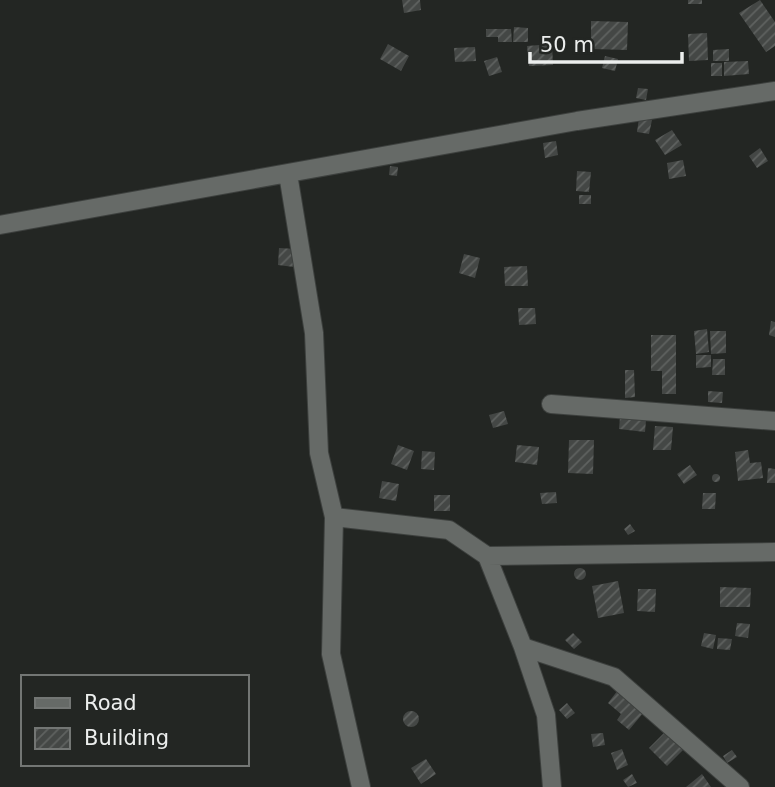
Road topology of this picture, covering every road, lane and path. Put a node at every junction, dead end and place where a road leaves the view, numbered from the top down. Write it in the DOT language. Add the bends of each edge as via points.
graph roads {
  1 [pos="775,91"];
  2 [pos="288,174"];
  3 [pos="0,225"];
  4 [pos="551,404"];
  5 [pos="775,421"];
  6 [pos="334,517"];
  7 [pos="775,552"];
  8 [pos="487,556"];
  9 [pos="523,647"];
  10 [pos="361,787"];
  11 [pos="552,787"];
  12 [pos="740,787"];
  1 -- 2 [label="street" via="578,121"];
  2 -- 3 [label="street"];
  2 -- 6 [label="street" via="314,333 319,453"];
  4 -- 5 [label="street"];
  6 -- 8 [label="street" via="449,530"];
  6 -- 10 [label="street" via="331,654"];
  7 -- 8 [label="street"];
  8 -- 9 [label="street"];
  9 -- 11 [label="street" via="546,715"];
  9 -- 12 [label="street" via="614,677"];
}
